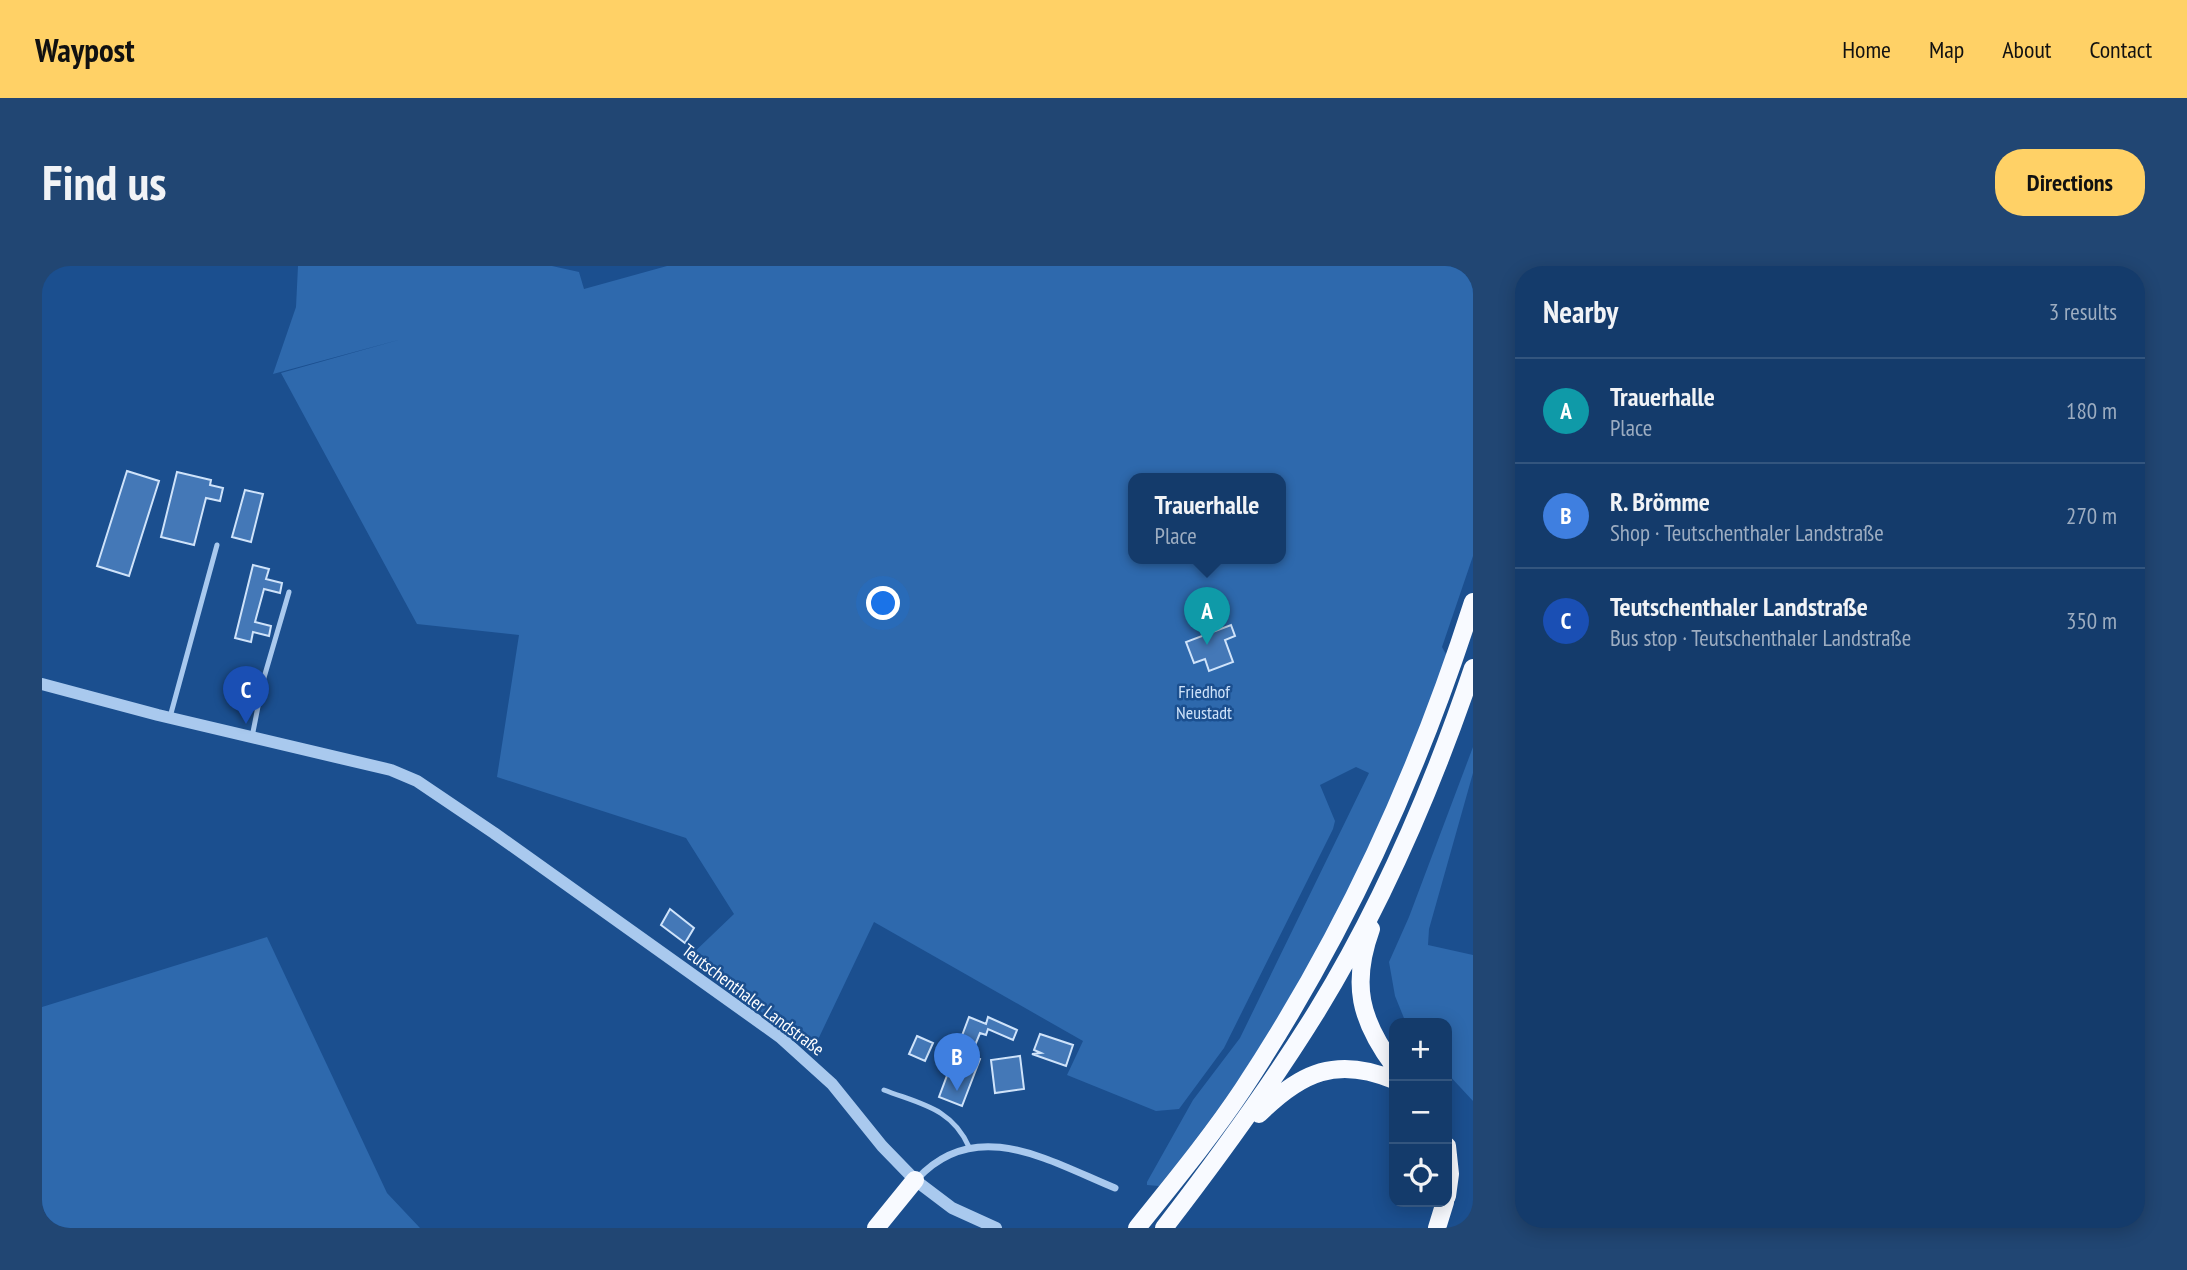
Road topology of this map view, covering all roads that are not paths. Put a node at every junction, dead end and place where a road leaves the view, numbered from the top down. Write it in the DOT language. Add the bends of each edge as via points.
graph roads {
  1 [pos="218,545"];
  2 [pos="289,592"];
  3 [pos="1473,602"];
  4 [pos="1473,668"];
  5 [pos="42,684"];
  6 [pos="170,718"];
  7 [pos="252,737"];
  8 [pos="1401,851"];
  9 [pos="1389,1058"];
  10 [pos="1389,1078"];
  11 [pos="884,1090"];
  12 [pos="1227,1146"];
  13 [pos="969,1147"];
  14 [pos="915,1180"];
  15 [pos="1115,1188"];
  16 [pos="1443,1207"];
  17 [pos="876,1228"];
  18 [pos="996,1228"];
  19 [pos="1137,1228"];
  20 [pos="1164,1228"];
  21 [pos="1437,1228"];
  1 -- 6 [label="lane"];
  2 -- 7 [label="lane"];
  3 -- 19 [label="highway" via="1410,777 1343,921 1241,1091"];
  4 -- 8 [label="highway"];
  5 -- 6 [label="street, Teutschenthaler Landstraße"];
  6 -- 7 [label="street, Teutschenthaler Landstraße"];
  7 -- 14 [label="street, Teutschenthaler Landstraße" via="391,770 449,802 780,1037 832,1084"];
  8 -- 9 [label="highway" via="1364,951 1360,982 1371,1030"];
  8 -- 12 [label="highway" via="1318,1009"];
  10 -- 12 [label="highway" via="1351,1069 1308,1076 1282,1092"];
  11 -- 13 [label="lane" via="950,1118"];
  12 -- 20 [label="highway"];
  13 -- 14 [label="street" via="940,1157"];
  13 -- 15 [label="street" via="1008,1148"];
  14 -- 17 [label="highway"];
  14 -- 18 [label="street, Teutschenthaler Landstraße" via="952,1208"];
  16 -- 21 [label="highway"];
}
